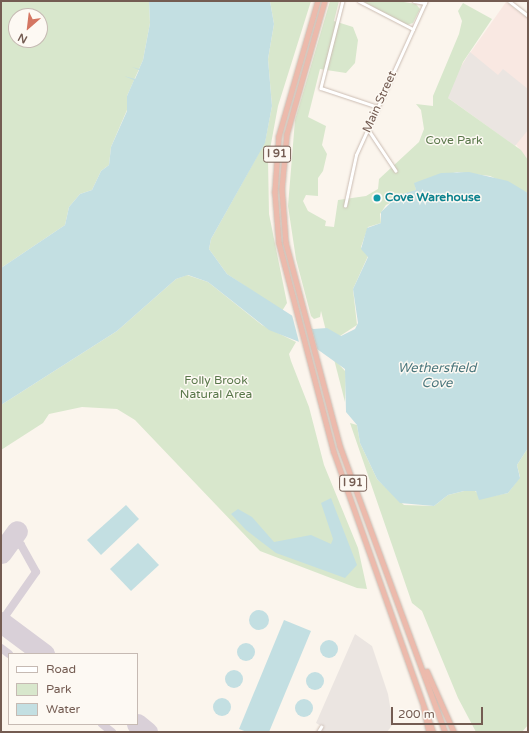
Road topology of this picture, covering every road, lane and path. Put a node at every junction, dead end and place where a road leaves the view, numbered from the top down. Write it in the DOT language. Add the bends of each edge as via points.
graph roads {
  1 [pos="318,1"];
  2 [pos="325,1"];
  3 [pos="342,1"];
  4 [pos="359,1"];
  5 [pos="414,1"];
  6 [pos="509,1"];
  7 [pos="425,2"];
  8 [pos="528,16"];
  9 [pos="412,29"];
  10 [pos="378,107"];
  11 [pos="368,129"];
  12 [pos="396,171"];
  13 [pos="345,206"];
  14 [pos="420,660"];
  15 [pos="422,695"];
  16 [pos="320,727"];
  17 [pos="318,732"];
  18 [pos="429,732"];
  19 [pos="433,732"];
  20 [pos="444,732"];
  21 [pos="454,732"];
  1 -- 15 [label="highway, I 91" via="284,114 276,164 278,232 295,310 342,476"];
  2 -- 14 [label="highway, I 91" via="292,108 283,167 285,236 344,458"];
  3 -- 10 [label="street" via="321,88"];
  4 -- 9 [label="street"];
  5 -- 7 [label="street"];
  6 -- 8 [label="street"];
  7 -- 9 [label="street, Main Street"];
  9 -- 10 [label="street, Main Street"];
  10 -- 11 [label="street, Main Street"];
  11 -- 12 [label="street"];
  11 -- 13 [label="street, Main Street" via="350,172"];
  14 -- 20 [label="highway, I 91"];
  14 -- 21 [label="highway"];
  15 -- 18 [label="highway"];
  15 -- 19 [label="highway, I 91"];
  16 -- 17 [label="street"];
}
